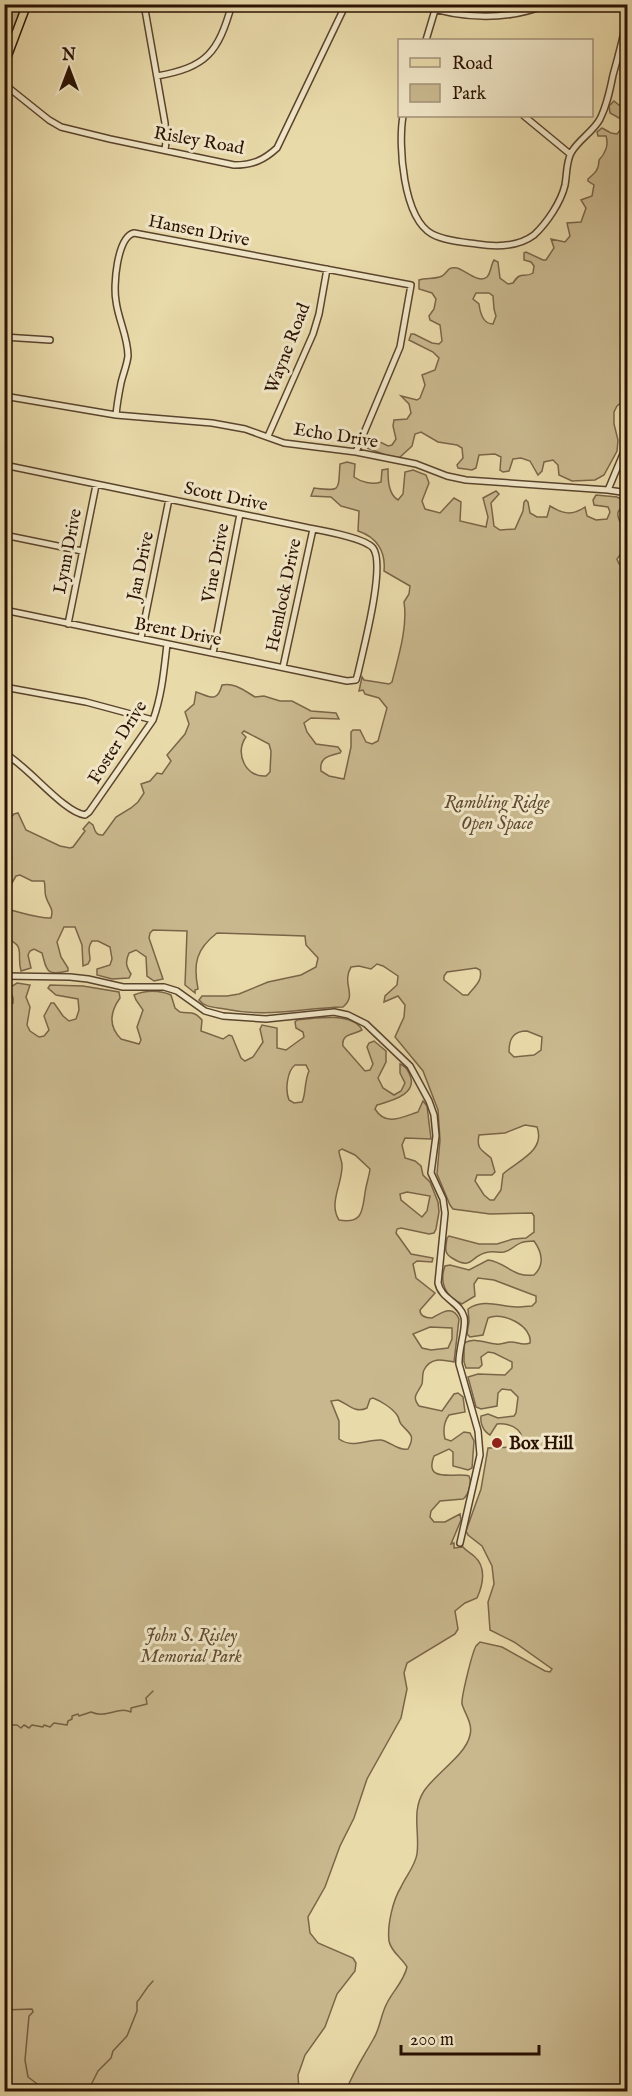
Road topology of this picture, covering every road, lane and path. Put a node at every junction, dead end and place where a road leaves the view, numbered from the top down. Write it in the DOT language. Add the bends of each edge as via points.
graph roads {
  1 [pos="27,4"];
  2 [pos="144,4"];
  3 [pos="232,4"];
  4 [pos="346,4"];
  5 [pos="417,4"];
  6 [pos="548,4"];
  7 [pos="435,10"];
  8 [pos="627,13"];
  9 [pos="426,39"];
  10 [pos="4,65"];
  11 [pos="157,76"];
  12 [pos="4,84"];
  13 [pos="403,117"];
  14 [pos="525,117"];
  15 [pos="165,150"];
  16 [pos="570,154"];
  17 [pos="327,269"];
  18 [pos="4,337"];
  19 [pos="50,340"];
  20 [pos="4,396"];
  21 [pos="116,415"];
  22 [pos="268,436"];
  23 [pos="627,442"];
  24 [pos="356,452"];
  25 [pos="4,465"];
  26 [pos="96,485"];
  27 [pos="608,490"];
  28 [pos="627,493"];
  29 [pos="169,499"];
  30 [pos="240,514"];
  31 [pos="313,529"];
  32 [pos="4,535"];
  33 [pos="82,551"];
  34 [pos="4,610"];
  35 [pos="68,624"];
  36 [pos="141,638"];
  37 [pos="167,645"];
  38 [pos="213,653"];
  39 [pos="283,667"];
  40 [pos="346,681"];
  41 [pos="4,687"];
  42 [pos="153,720"];
  43 [pos="4,753"];
  44 [pos="4,976"];
  45 [pos="460,1543"];
  1 -- 10 [label="main road"];
  2 -- 11 [label="street"];
  3 -- 11 [label="street" via="215,48 206,58 185,70"];
  4 -- 15 [label="street, Risley Road" via="285,135 267,158 249,165 234,165"];
  5 -- 7 [label="street"];
  6 -- 7 [label="street" via="517,14 483,17"];
  7 -- 9 [label="street"];
  8 -- 16 [label="street" via="606,106"];
  11 -- 15 [label="street"];
  12 -- 15 [label="street, Risley Road" via="61,127"];
  13 -- 16 [label="street" via="401,143 411,206 425,229 448,239 489,246 508,245 533,235 559,200"];
  14 -- 16 [label="street"];
  17 -- 21 [label="street, Hansen Drive" via="128,234 121,247 115,292 128,350"];
  17 -- 22 [label="street, Wayne Road" via="313,334"];
  17 -- 24 [label="street, Hansen Drive" via="411,285 398,353"];
  18 -- 19 [label="street"];
  20 -- 21 [label="street, Echo Drive"];
  21 -- 22 [label="street, Echo Drive" via="212,423"];
  22 -- 24 [label="street, Echo Drive" via="284,443"];
  23 -- 27 [label="street"];
  24 -- 27 [label="street, Echo Drive" via="416,464 466,480"];
  25 -- 26 [label="street, Scott Drive"];
  26 -- 29 [label="street, Scott Drive"];
  26 -- 33 [label="street, Lynn Drive"];
  27 -- 28 [label="street, Echo Drive"];
  29 -- 30 [label="street, Scott Drive"];
  29 -- 36 [label="street, Jan Drive"];
  30 -- 31 [label="street, Scott Drive"];
  30 -- 38 [label="street, Vine Drive"];
  31 -- 39 [label="street, Hemlock Drive"];
  31 -- 40 [label="street, Scott Drive" via="364,542 376,554 378,573 358,673 356,680"];
  32 -- 33 [label="street"];
  33 -- 35 [label="street, Lynn Drive"];
  34 -- 35 [label="street, Brent Drive"];
  35 -- 36 [label="street, Brent Drive"];
  36 -- 37 [label="street, Brent Drive"];
  37 -- 38 [label="street, Brent Drive"];
  37 -- 42 [label="street, Foster Drive"];
  38 -- 39 [label="street, Brent Drive"];
  39 -- 40 [label="street, Brent Drive"];
  41 -- 42 [label="street" via="86,702"];
  42 -- 43 [label="street, Foster Drive" via="85,815 66,806 23,765"];
  44 -- 45 [label="street" via="70,977 123,987 164,987 210,1013 238,1018 327,1012 348,1015 366,1024 410,1066 434,1115 436,1136 431,1173 445,1212 439,1287 464,1315 459,1364 480,1443"];
}
